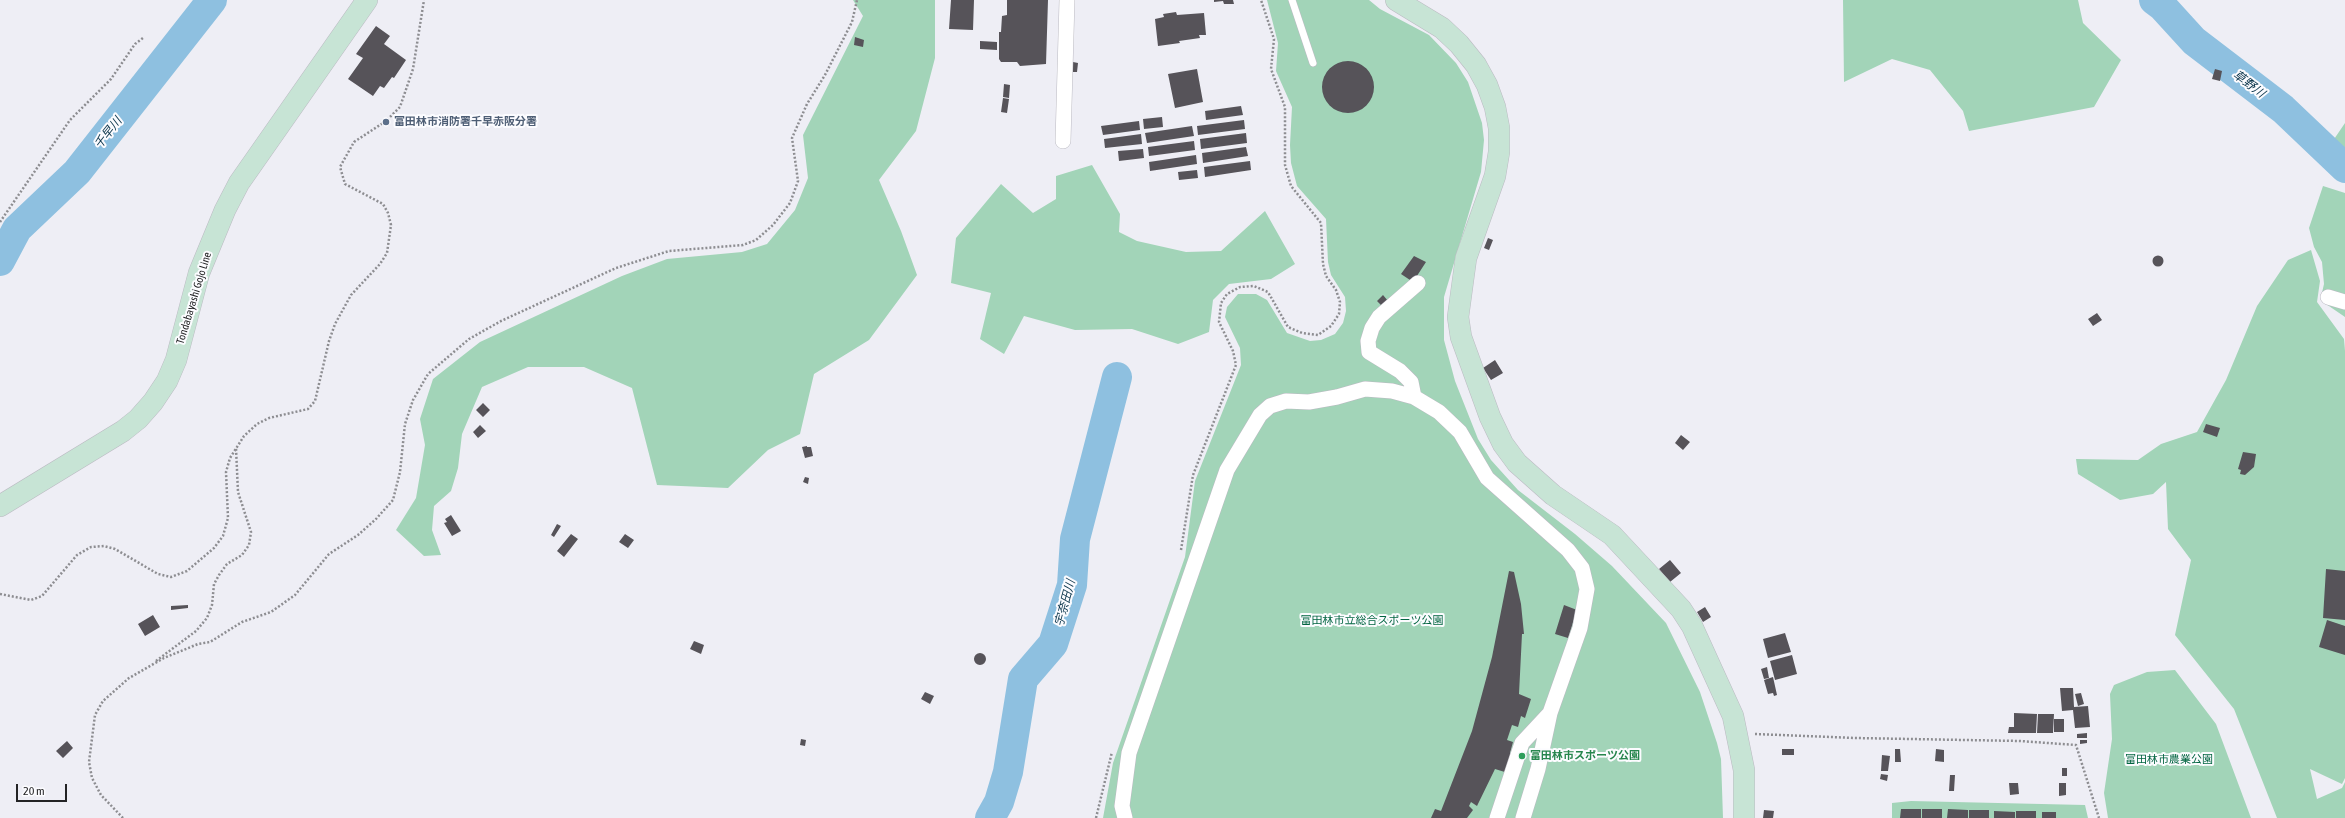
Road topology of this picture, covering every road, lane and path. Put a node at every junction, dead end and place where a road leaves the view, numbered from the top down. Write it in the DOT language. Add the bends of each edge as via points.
graph roads {
  1 [pos="367,0"];
  2 [pos="424,0"];
  3 [pos="857,0"];
  4 [pos="1067,0"];
  5 [pos="1261,0"];
  6 [pos="1292,0"];
  7 [pos="1396,0"];
  8 [pos="143,38"];
  9 [pos="1313,63"];
  10 [pos="1063,141"];
  11 [pos="0,222"];
  12 [pos="1418,283"];
  13 [pos="2328,297"];
  14 [pos="2345,302"];
  15 [pos="1414,397"];
  16 [pos="236,448"];
  17 [pos="0,506"];
  18 [pos="1180,554"];
  19 [pos="0,594"];
  20 [pos="143,670"];
  21 [pos="1550,713"];
  22 [pos="1738,733"];
  23 [pos="1112,748"];
  24 [pos="123,818"];
  25 [pos="1096,818"];
  26 [pos="1125,818"];
  27 [pos="1497,818"];
  28 [pos="1523,818"];
  29 [pos="1744,818"];
  30 [pos="2099,818"];
  1 -- 17 [label="street, Tondabayashi Gojo Line" via="240,183 225,210 199,273 176,360 167,381 153,402 123,431"];
  2 -- 16 [label="path" via="413,69 400,107 386,121 354,142 340,167 345,184 382,204 388,213 391,225 387,253 351,295 335,324 328,341 315,402 308,409 269,418 257,424"];
  3 -- 20 [label="path" via="852,22 825,76 807,104 792,138 798,181 790,203 756,240 743,245 669,251 616,268 501,321 469,339 428,374 413,400 405,424 400,472 393,500 376,519 358,535 329,554 295,595 271,612 242,622 210,642 198,644 164,658"];
  4 -- 10 [label="street"];
  5 -- 18 [label="path" via="1274,39 1271,69 1285,107 1285,165 1291,186 1321,223 1323,264 1326,276 1336,290 1340,302 1339,314 1331,326 1318,335 1302,333 1288,327 1268,292 1254,286 1240,287 1227,294 1221,303 1219,322 1233,351 1236,364 1193,475"];
  6 -- 9 [label="lane"];
  7 -- 22 [label="street" via="1442,28 1459,44 1476,65 1495,107 1499,128 1499,152 1495,176 1466,258 1458,317 1461,337 1490,417 1503,444 1517,463 1553,495 1612,535 1681,609 1692,626 1733,716"];
  8 -- 11 [label="path" via="135,44 111,79 70,120"];
  12 -- 15 [label="street" via="1379,317 1368,341 1369,352 1400,371 1411,382"];
  13 -- 14 [label="street"];
  15 -- 21 [label="street" via="1439,412 1460,432 1487,478 1568,550 1582,568 1587,589 1580,628"];
  15 -- 26 [label="street" via="1392,391 1365,389 1309,402 1286,401 1270,406 1260,415 1227,470 1129,753 1122,806"];
  16 -- 19 [label="path" via="226,472 228,518 223,536 214,548 187,571 170,577 158,574 115,549 104,546 91,547 77,555 42,596 31,600"];
  16 -- 20 [label="path" via="238,492 251,532 249,545 242,555 227,564 219,575 214,584 212,605 207,618 196,631"];
  20 -- 24 [label="path" via="103,701 95,715 91,732 88,762 92,778 101,795"];
  21 -- 27 [label="street" via="1522,743"];
  21 -- 28 [label="street" via="1538,769"];
  22 -- 29 [label="street" via="1744,770"];
  22 -- 30 [label="path" via="2020,741 2076,745"];
  23 -- 25 [label="path"];
}
